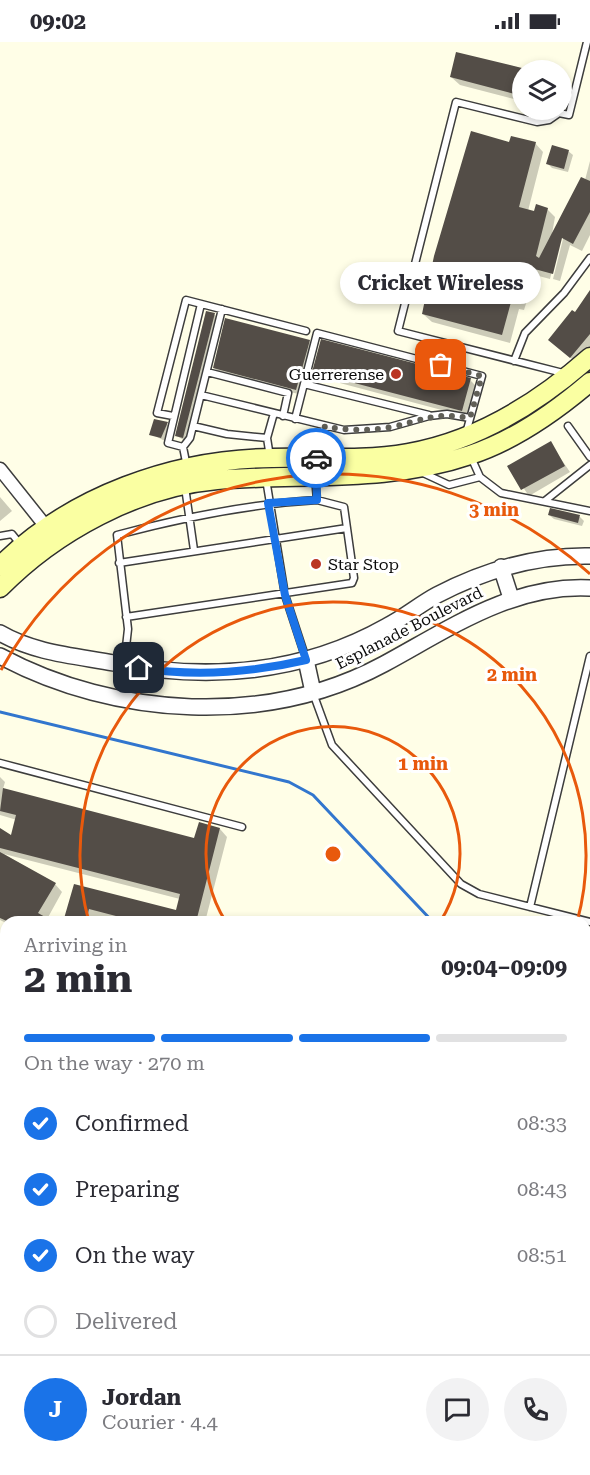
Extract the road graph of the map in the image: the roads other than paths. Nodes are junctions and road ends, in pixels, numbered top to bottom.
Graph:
1 (587, 42) edge
2 (590, 258) edge
3 (201, 304) junction
4 (222, 309) junction
5 (306, 331) dead end
6 (590, 357) edge
7 (514, 361) junction
8 (207, 372) junction
9 (570, 375) junction
10 (590, 382) edge
11 (304, 384) junction
12 (201, 395) junction
13 (274, 413) junction
14 (173, 416) junction
15 (282, 416) junction
16 (429, 416) junction
17 (470, 418) junction
18 (295, 419) junction
19 (193, 426) junction
20 (325, 426) junction
21 (567, 426) dead end
22 (465, 436) junction
23 (267, 438) junction
24 (183, 447) junction
25 (471, 455) junction
26 (590, 457) edge
27 (270, 458) junction
28 (316, 458) junction
29 (590, 465) edge
30 (187, 468) junction
31 (412, 468) junction
32 (0, 469) edge
33 (315, 476) junction
34 (480, 477) junction
35 (265, 478) junction
36 (185, 486) junction
37 (133, 492) junction
38 (317, 500) junction
39 (546, 500) junction
40 (268, 503) junction
41 (590, 511) edge
42 (189, 516) junction
43 (347, 528) junction
44 (52, 535) junction
45 (0, 536) edge
46 (274, 537) junction
47 (22, 547) junction
48 (194, 550) junction
49 (590, 556) edge
50 (119, 563) junction
51 (0, 566) edge
52 (501, 567) junction
53 (0, 588) edge
54 (590, 588) edge
55 (285, 595) junction
56 (511, 598) junction
57 (126, 617) junction
58 (0, 633) edge
59 (0, 656) edge
60 (590, 656) edge
61 (306, 660) junction
62 (124, 665) junction
63 (313, 692) junction
64 (0, 763) edge
65 (242, 827) dead end
66 (530, 907) junction
67 (566, 916) edge

1 - 7 lane
2 - 7 lane
3 - 4 lane
3 - 14 lane
3 - 14 lane
4 - 5 lane
4 - 8 lane
6 - 9 main road
7 - 9 lane
8 - 12 lane
8 - 15 lane
9 - 22 main road
10 - 25 main road
11 - 16 lane
11 - 17 lane
11 - 18 lane
12 - 13 lane
12 - 19 lane
13 - 15 lane
13 - 23 lane
14 - 24 lane
15 - 18 lane
16 - 17 lane
16 - 20 lane
17 - 22 lane
18 - 20 lane
19 - 23 lane
19 - 24 lane
20 - 28 lane
21 - 26 lane
22 - 25 main road
22 - 28 main road
23 - 27 lane
24 - 30 lane
25 - 31 main road
25 - 34 lane
27 - 28 main road
27 - 30 main road
28 - 33 main road
29 - 39 lane
30 - 37 main road
31 - 33 main road
31 - 34 lane
32 - 44 street
33 - 35 main road
33 - 38 lane
34 - 39 lane
35 - 36 main road
35 - 40 lane
36 - 37 main road
36 - 42 lane
37 - 44 main road
38 - 40 lane
38 - 43 lane
39 - 41 lane
40 - 42 lane
40 - 46 lane
42 - 48 lane
42 - 50 lane
43 - 46 lane
43 - 55 lane
44 - 47 main road
44 - 53 main road
45 - 47 lane
46 - 48 lane
46 - 55 lane
47 - 51 main road
48 - 50 lane
49 - 52 street, Esplanade Boulevard
50 - 57 lane
52 - 56 street
52 - 61 street, Esplanade Boulevard
54 - 56 street, Esplanade Boulevard
55 - 57 lane
55 - 61 lane
56 - 63 street, Esplanade Boulevard
57 - 62 lane
58 - 62 street, Esplanade Boulevard
59 - 63 street, Esplanade Boulevard
60 - 66 lane
61 - 62 street, Esplanade Boulevard
61 - 63 street
63 - 66 lane
64 - 65 lane
66 - 67 lane

